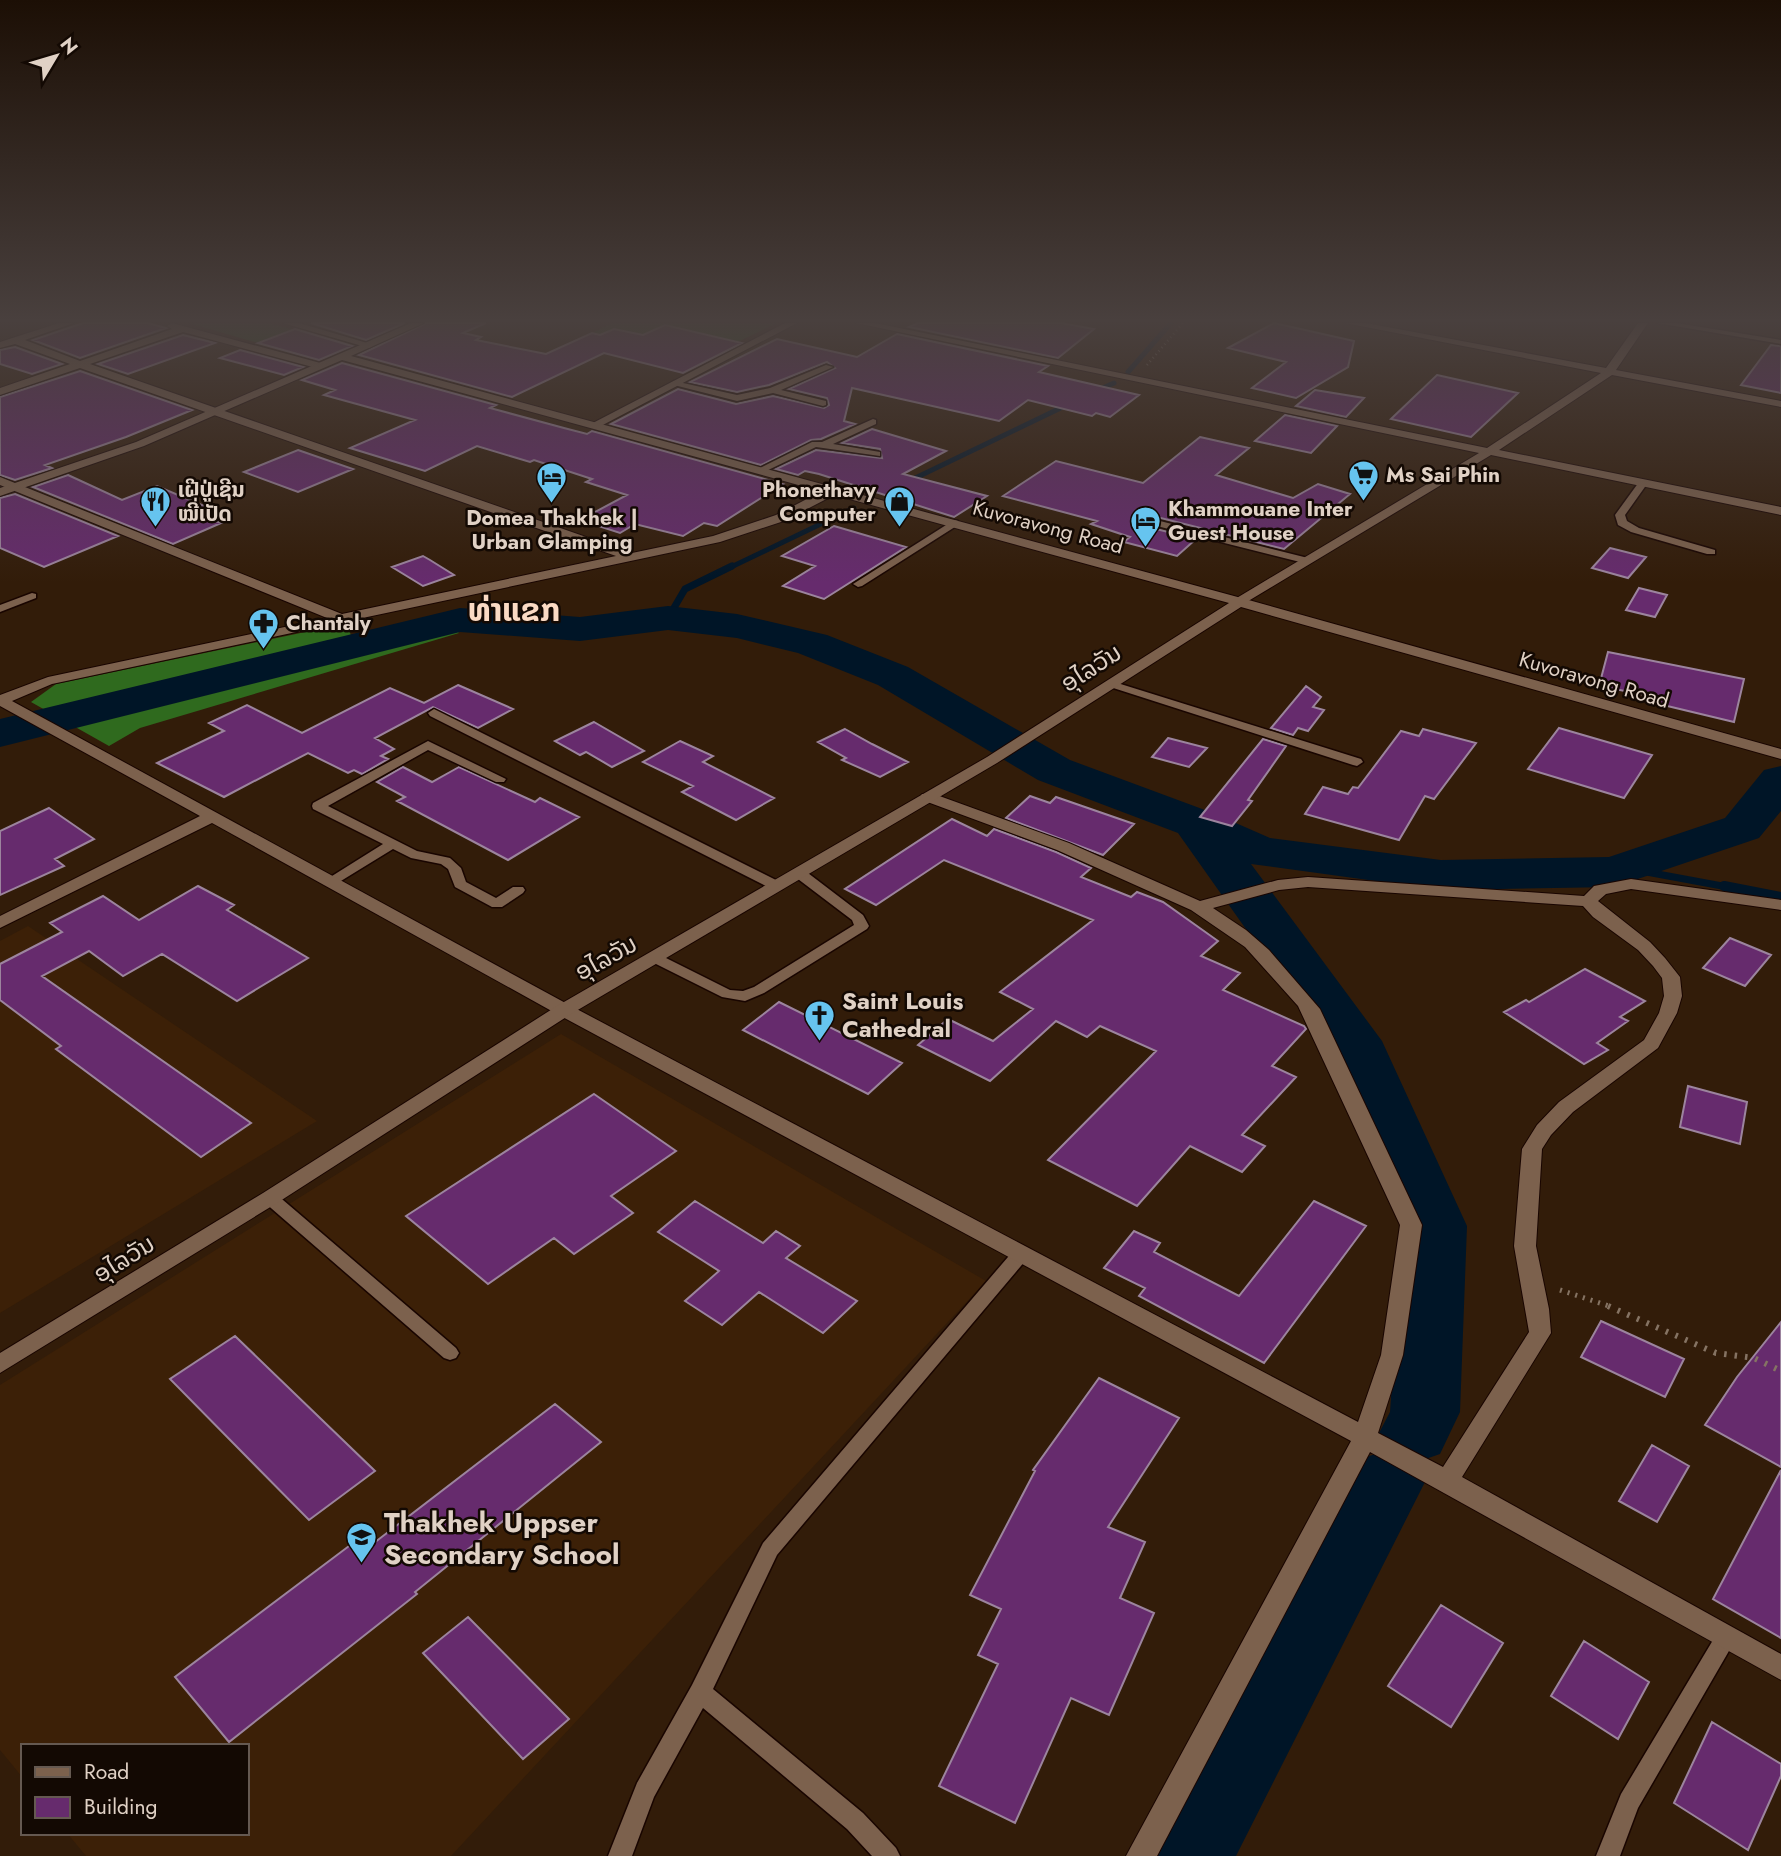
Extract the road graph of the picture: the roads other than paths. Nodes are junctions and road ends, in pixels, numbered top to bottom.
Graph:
1 (204, 410) edge
2 (221, 410) edge
3 (538, 410) edge
4 (625, 410) edge
5 (1286, 410) edge
6 (1553, 410) edge
7 (213, 413) junction
8 (873, 422) dead end
9 (595, 425) junction
10 (824, 445) junction
11 (1490, 451) junction
12 (877, 454) dead end
13 (761, 470) junction
14 (0, 481) edge
15 (1642, 484) junction
16 (15, 487) junction
17 (834, 490) junction
18 (0, 492) edge
19 (1781, 511) edge
20 (1144, 520) dead end
21 (954, 523) junction
22 (1711, 552) dead end
23 (630, 557) junction
24 (1308, 561) junction
25 (858, 584) dead end
26 (32, 596) dead end
27 (1240, 602) junction
28 (0, 608) edge
29 (342, 619) junction
30 (1111, 684) junction
31 (4, 702) edge
32 (435, 713) dead end
33 (1781, 754) edge
34 (1357, 762) dead end
35 (500, 779) dead end
36 (928, 797) junction
37 (211, 817) junction
38 (393, 844) junction
39 (799, 873) junction
40 (331, 881) junction
41 (777, 886) junction
42 (518, 890) dead end
43 (1588, 901) junction
44 (1781, 905) edge
45 (1199, 907) junction
46 (0, 923) edge
47 (655, 958) junction
48 (564, 1010) junction
49 (270, 1198) junction
50 (1020, 1255) junction
51 (450, 1353) dead end
52 (0, 1364) edge
53 (1364, 1440) junction
54 (1447, 1481) junction
55 (1726, 1637) junction
56 (1781, 1668) edge
57 (700, 1692) junction
58 (620, 1856) edge
59 (888, 1856) edge
60 (1141, 1856) edge
61 (1608, 1856) edge

1 - 7 street
2 - 7 street
3 - 9 street, Kuvoravong Road
4 - 9 street
5 - 11 street
6 - 11 street, ອຸໄລວັນ
7 - 16 street
7 - 23 street
8 - 10 lane
9 - 13 street, Kuvoravong Road
10 - 12 lane
10 - 13 lane
11 - 15 street
11 - 24 street, ອຸໄລວັນ
13 - 17 street, Kuvoravong Road
14 - 16 street
15 - 19 street
15 - 22 lane
16 - 18 street
16 - 29 street
17 - 21 street, Kuvoravong Road
17 - 23 street
20 - 24 lane
21 - 25 lane
21 - 27 street, Kuvoravong Road
23 - 29 street
24 - 27 street, ອຸໄລວັນ
26 - 28 lane
27 - 30 street, ອຸໄລວັນ
27 - 33 street, Kuvoravong Road
29 - 31 street
30 - 34 lane
30 - 36 street, ອຸໄລວັນ
31 - 37 street
32 - 41 lane
35 - 38 lane
36 - 39 street, ອຸໄລວັນ
36 - 45 street
37 - 40 street
37 - 46 street
38 - 40 lane
38 - 42 lane
39 - 41 street, ອຸໄລວັນ
39 - 47 lane
40 - 48 street
41 - 47 street, ອຸໄລວັນ
43 - 44 street
43 - 45 street
43 - 54 street
45 - 53 street
47 - 48 street, ອຸໄລວັນ
48 - 49 street, ອຸໄລວັນ
48 - 50 street
49 - 51 lane
49 - 52 street, ອຸໄລວັນ
50 - 53 street
50 - 57 lane
53 - 54 street
53 - 60 street
54 - 55 street
55 - 56 street
55 - 61 lane
57 - 58 lane
57 - 59 lane

